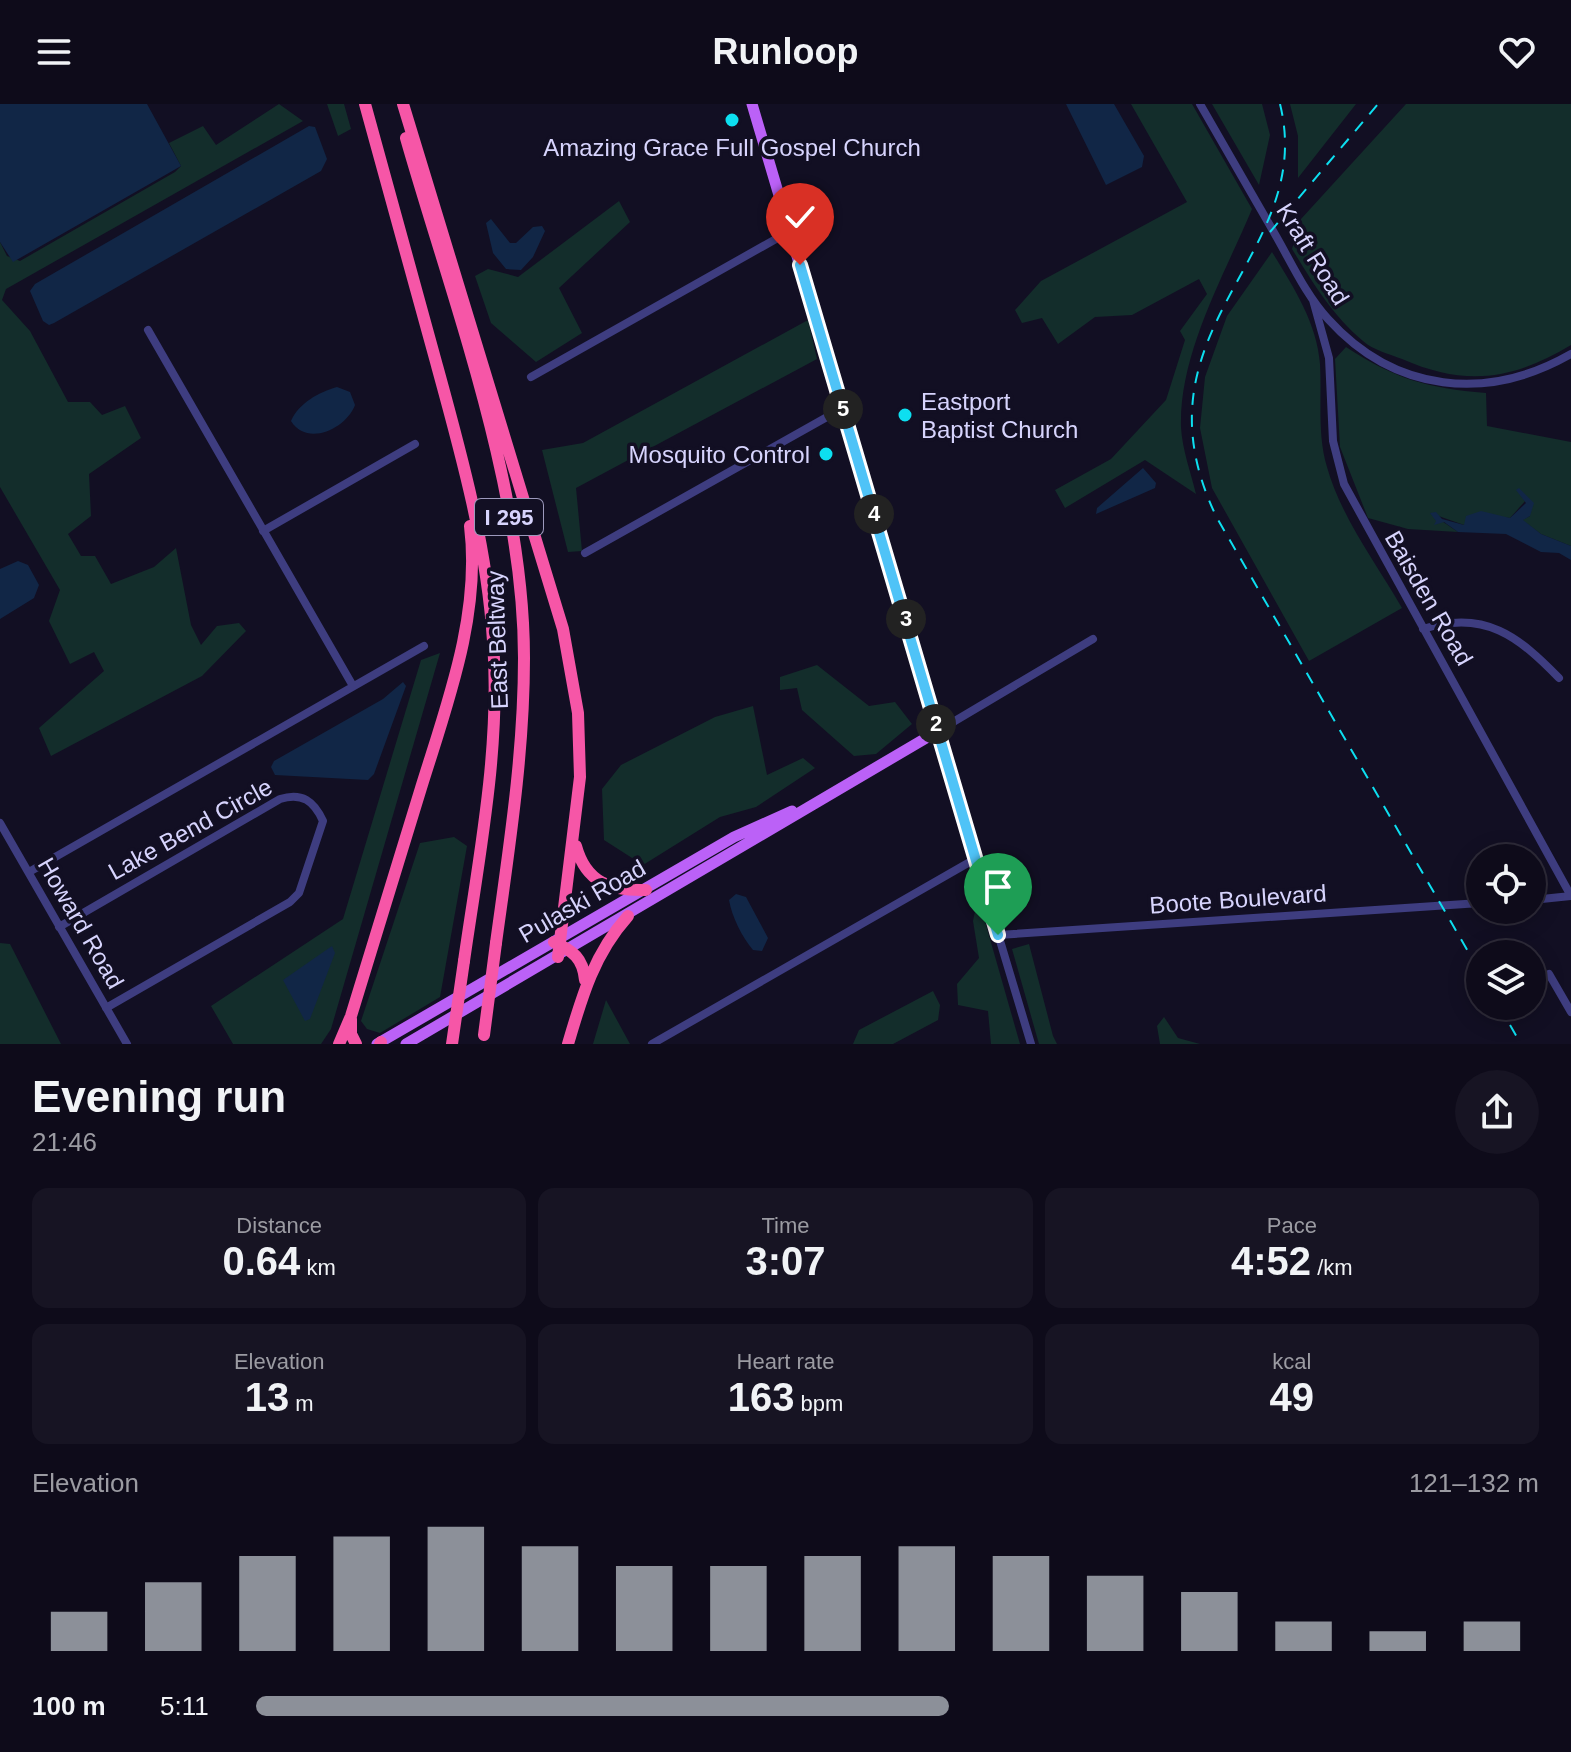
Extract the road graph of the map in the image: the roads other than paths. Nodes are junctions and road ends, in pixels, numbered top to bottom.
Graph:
1 (365, 104) edge
2 (396, 104) edge
3 (403, 104) edge
4 (752, 104) edge
5 (1200, 104) edge
6 (790, 231) junction
7 (1313, 300) junction
8 (1337, 328) junction
9 (148, 330) dead end
10 (1325, 340) junction
11 (1571, 354) edge
12 (531, 377) dead end
13 (843, 408) junction
14 (415, 444) dead end
15 (460, 448) junction
16 (263, 531) junction
17 (585, 553) dead end
18 (1423, 629) junction
19 (1093, 639) dead end
20 (424, 646) dead end
21 (1559, 678) dead end
22 (353, 686) junction
23 (938, 731) junction
24 (811, 803) junction
25 (959, 804) joint
26 (0, 823) edge
27 (573, 839) junction
28 (975, 859) junction
29 (29, 872) junction
30 (646, 890) junction
31 (1571, 896) edge
32 (1546, 899) edge
33 (1466, 904) edge
34 (628, 916) junction
35 (59, 927) junction
36 (998, 935) junction
37 (560, 947) junction
38 (1549, 974) dead end
39 (585, 983) junction
40 (106, 1008) junction
41 (1571, 1012) edge
42 (351, 1016) junction
43 (483, 1039) edge
44 (379, 1043) edge
45 (127, 1044) edge
46 (339, 1044) edge
47 (356, 1044) edge
48 (406, 1044) edge
49 (452, 1044) edge
50 (568, 1044) edge
51 (652, 1044) edge
52 (1031, 1044) edge

1 - 15 highway, East Beltway / I 295
2 - 43 highway, East Beltway / I 295, bridge
3 - 27 highway
4 - 6 main road
5 - 7 street, Kraft Road
6 - 12 street
6 - 13 main road
7 - 8 street, Kraft Road
7 - 10 street, Baisden Road
8 - 10 street
8 - 11 street, Kraft Road
9 - 16 street
10 - 18 street, Baisden Road
13 - 17 street
13 - 23 main road
14 - 16 street
15 - 42 highway
15 - 49 highway, East Beltway / I 295, bridge
16 - 22 street
18 - 21 street
18 - 31 street, Baisden Road
19 - 23 street, Pulaski Road
20 - 22 street
22 - 29 street
23 - 24 main road, Pulaski Road
23 - 25 main road
24 - 30 main road, Pulaski Road
24 - 34 main road, Pulaski Road
25 - 28 street
26 - 29 street, Howard Road
27 - 30 highway
27 - 37 highway
28 - 36 street
28 - 51 street
29 - 35 street, Howard Road
30 - 37 main road, Pulaski Road
31 - 32 street
33 - 36 street, Boote Boulevard
34 - 37 main road, Pulaski Road
34 - 39 highway
35 - 40 street, Howard Road
35 - 40 street, Lake Bend Circle
36 - 52 street
37 - 39 highway
37 - 44 main road, Pulaski Road
37 - 48 main road, Pulaski Road
38 - 41 street
39 - 50 highway
40 - 45 street, Howard Road
42 - 46 highway
42 - 47 highway

